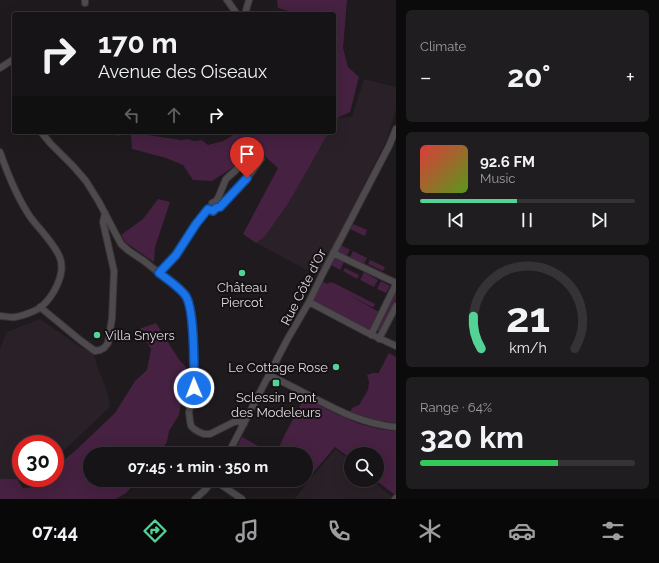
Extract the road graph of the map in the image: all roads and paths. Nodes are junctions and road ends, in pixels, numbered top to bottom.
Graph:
1 (227, 0) edge
2 (249, 0) edge
3 (235, 12) edge
4 (246, 12) edge
5 (12, 60) edge
6 (0, 68) edge
7 (396, 129) edge
8 (43, 134) edge
9 (252, 151) dead end
10 (0, 152) edge
11 (261, 160) dead end
12 (214, 205) junction
13 (105, 213) junction
14 (333, 253) junction
15 (159, 273) junction
16 (396, 284) edge
17 (309, 302) junction
18 (396, 306) edge
19 (40, 307) junction
20 (0, 316) edge
21 (371, 335) junction
22 (379, 339) junction
23 (396, 346) edge
24 (269, 375) junction
25 (244, 424) junction
26 (396, 427) edge
27 (232, 447) edge
28 (208, 487) edge
29 (224, 487) edge
30 (195, 499) edge
31 (242, 499) edge

1 - 3 street
2 - 4 street
5 - 6 street
7 - 14 street, Rue Côte d'Or
8 - 13 street
9 - 12 street
10 - 19 street
11 - 12 street
12 - 15 street
13 - 15 street
13 - 19 street
14 - 16 street
14 - 17 street, Rue Côte d'Or
15 - 25 street
16 - 21 street
17 - 21 street
17 - 24 street, Rue Côte d'Or
18 - 22 street
19 - 20 street
21 - 22 street
22 - 23 street
24 - 25 street, Rue Côte d'Or
24 - 26 street
25 - 27 street, Rue Côte d'Or
28 - 30 street
29 - 31 street

